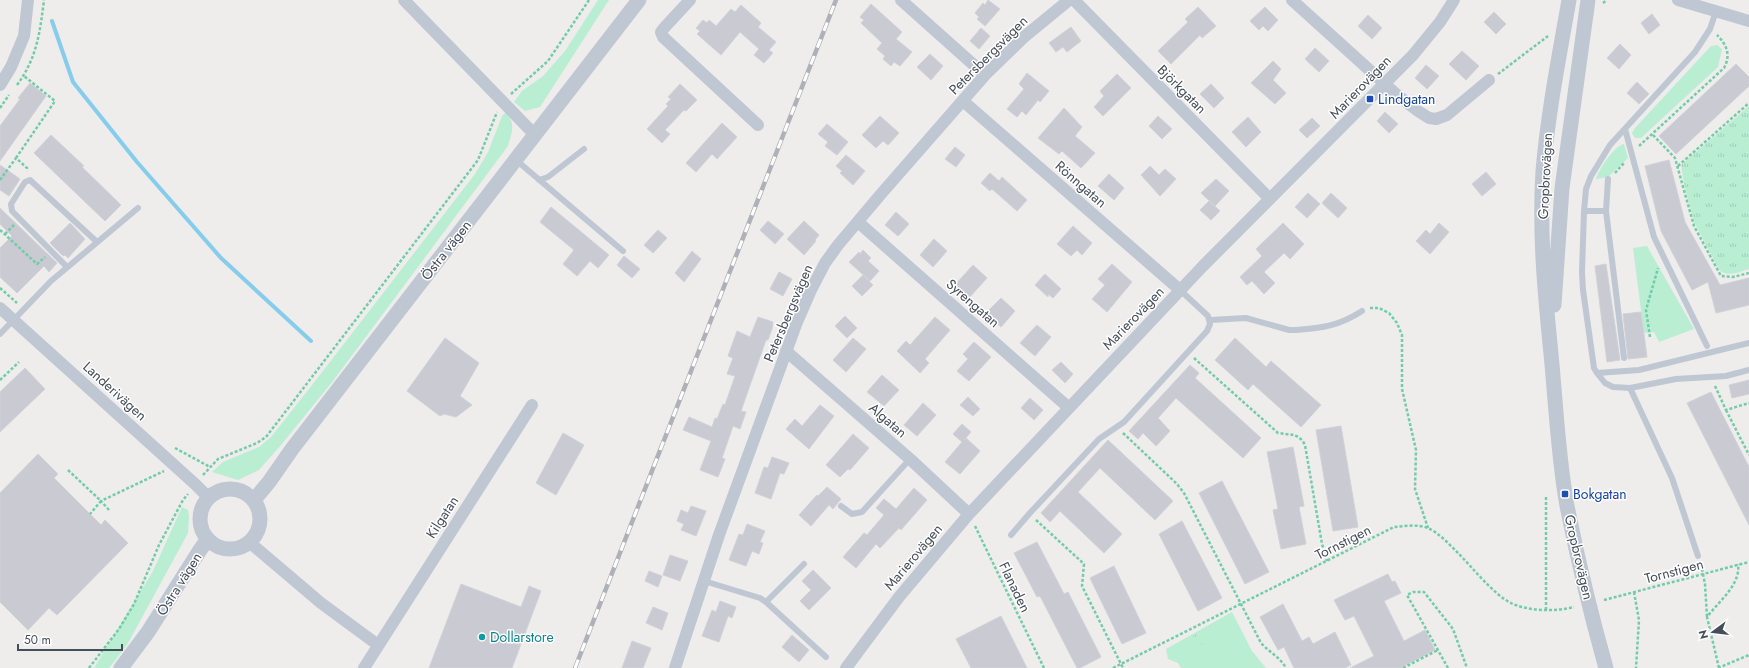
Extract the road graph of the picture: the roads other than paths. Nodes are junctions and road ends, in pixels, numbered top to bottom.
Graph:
1 (28, 0) edge
2 (404, 0) edge
3 (639, 0) edge
4 (690, 0) edge
5 (902, 0) edge
6 (1069, 0) edge
7 (1074, 0) edge
8 (1292, 0) edge
9 (1454, 0) edge
10 (1569, 0) edge
11 (1588, 0) edge
12 (1678, 0) edge
13 (1716, 11) junction
14 (1749, 21) edge
15 (985, 75) junction
16 (1489, 80) road end
17 (1385, 83) junction
18 (0, 84) edge
19 (963, 101) junction
20 (758, 125) dead end
21 (1625, 129) junction
22 (535, 135) junction
23 (584, 149) dead end
24 (515, 159) junction
25 (1608, 179) road end
26 (539, 180) junction
27 (1270, 199) junction
28 (138, 208) dead end
29 (1584, 211) junction
30 (1606, 211) junction
31 (858, 222) junction
32 (97, 242) junction
33 (623, 251) dead end
34 (68, 267) junction
35 (1180, 290) junction
36 (0, 308) edge
37 (1362, 311) road end
38 (14, 320) junction
39 (1210, 320) junction
40 (0, 334) edge
41 (1749, 343) edge
42 (1707, 346) dead end
43 (786, 351) junction
44 (1551, 354) junction
45 (1624, 358) dead end
46 (1749, 370) edge
47 (1597, 374) junction
48 (1630, 388) junction
49 (532, 405) dead end
50 (1068, 407) junction
51 (910, 459) junction
52 (209, 498) junction
53 (254, 500) junction
54 (841, 506) dead end
55 (969, 514) junction
56 (1012, 535) dead end
57 (208, 539) junction
58 (249, 542) junction
59 (1698, 556) road end
60 (804, 564) dead end
61 (704, 581) junction
62 (766, 602) junction
63 (1592, 617) junction
64 (378, 645) junction
65 (826, 657) dead end
66 (121, 668) edge
67 (364, 668) edge
68 (675, 668) edge
69 (846, 668) edge
70 (1606, 668) edge
71 (1612, 668) edge

1 - 18 street
2 - 22 street
3 - 22 street, Östra vägen
4 - 20 street
5 - 15 street
6 - 15 street, Petersbergsvägen
7 - 27 street, Björkgatan
8 - 17 street
9 - 17 street, Marierovägen
10 - 44 street, Gropbrovägen
11 - 44 street, Gropbrovägen
12 - 13 street
13 - 14 street
13 - 21 lane
15 - 19 street, Petersbergsvägen
16 - 17 street
17 - 27 street, Marierovägen
19 - 31 street, Petersbergsvägen
19 - 35 street, Rönngatan
21 - 29 lane
21 - 42 lane
22 - 24 street, Östra vägen
23 - 26 lane
24 - 26 lane
24 - 53 street, Östra vägen
25 - 30 lane
26 - 33 lane
27 - 35 street, Marierovägen
28 - 32 lane
29 - 30 lane
29 - 47 lane
30 - 45 lane
31 - 43 street, Petersbergsvägen
31 - 50 street, Syrengatan
32 - 34 lane
32 - 34 lane
34 - 38 lane
35 - 39 lane
35 - 50 street, Marierovägen
36 - 38 street, Landerivägen
37 - 39 lane
38 - 40 lane
38 - 52 street, Landerivägen
39 - 56 lane
41 - 47 lane
43 - 51 street, Algatan
43 - 61 street, Petersbergsvägen
44 - 63 street, Gropbrovägen
46 - 48 lane
47 - 48 lane
48 - 59 lane
49 - 64 street, Kilgatan
50 - 55 street, Marierovägen
51 - 54 lane
51 - 55 street, Algatan
52 - 53 street
52 - 57 street
53 - 58 street
55 - 69 street, Marierovägen
57 - 58 street
57 - 66 street, Östra vägen
58 - 64 street
60 - 62 lane
61 - 62 lane
61 - 68 street, Petersbergsvägen
62 - 65 lane
63 - 70 street, Gropbrovägen
63 - 71 street, Gropbrovägen
64 - 67 street, Kilgatan

